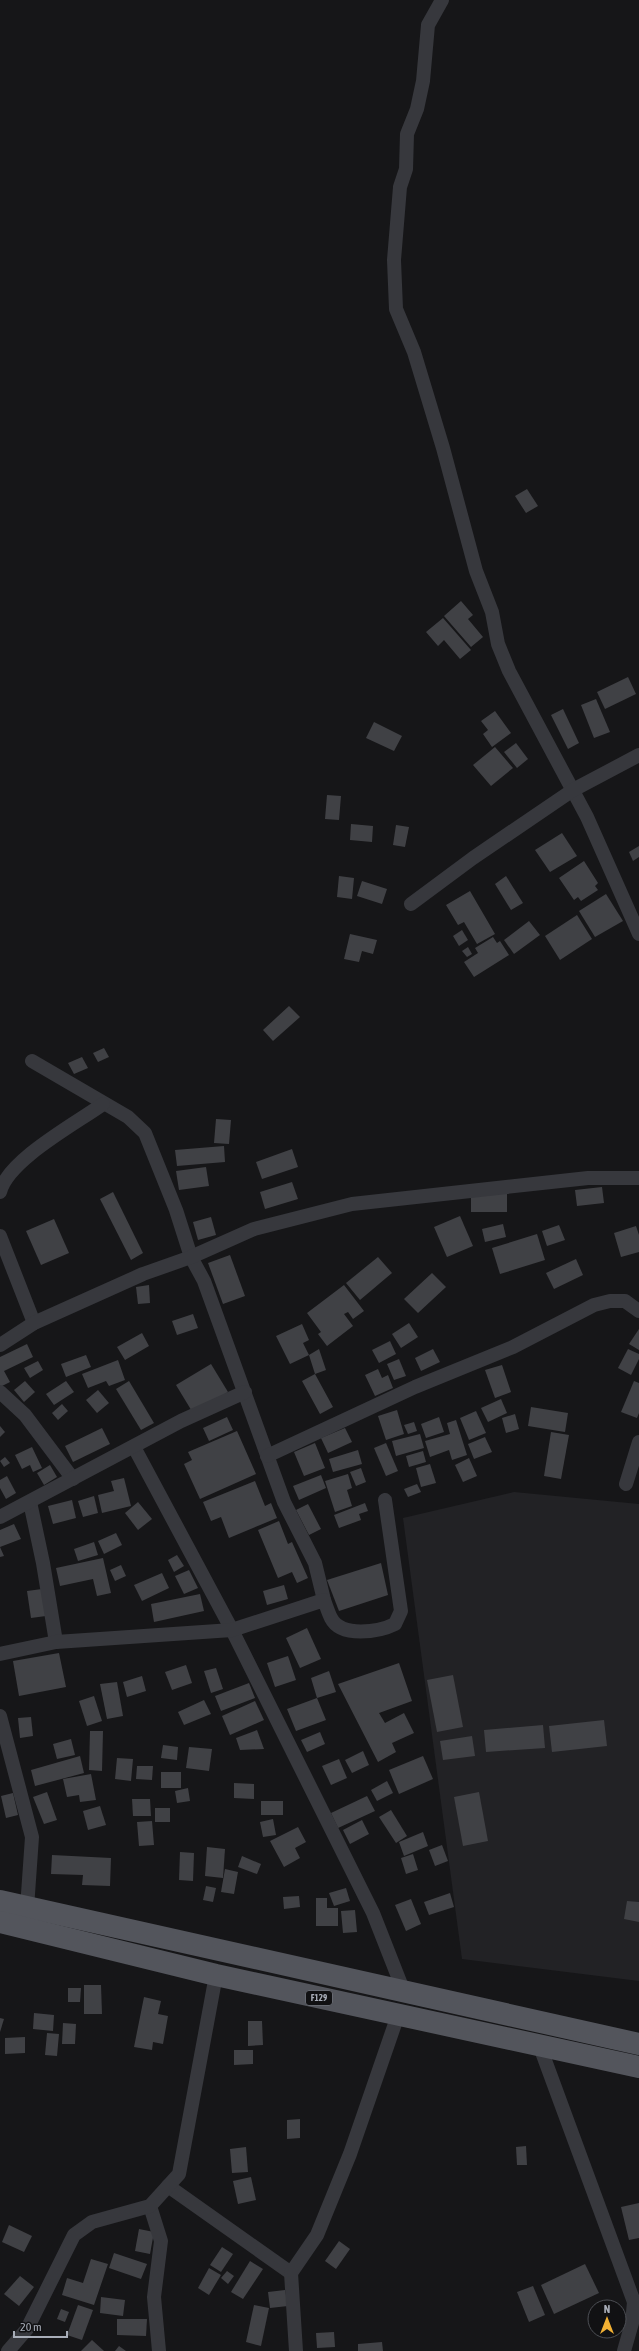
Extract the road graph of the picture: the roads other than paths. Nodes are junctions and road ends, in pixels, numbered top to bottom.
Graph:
1 (442, 0) edge
2 (639, 755) edge
3 (573, 790) junction
4 (411, 904) dead end
5 (639, 934) edge
6 (32, 1062) dead end
7 (103, 1104) junction
8 (639, 1178) edge
9 (0, 1192) edge
10 (0, 1236) edge
11 (191, 1257) junction
12 (639, 1311) edge
13 (34, 1323) junction
14 (0, 1345) edge
15 (0, 1392) edge
16 (245, 1392) junction
17 (639, 1442) edge
18 (134, 1448) junction
19 (267, 1456) junction
20 (73, 1479) junction
21 (626, 1484) dead end
22 (385, 1500) dead end
23 (30, 1502) junction
24 (0, 1517) edge
25 (324, 1600) junction
26 (232, 1630) junction
27 (56, 1642) junction
28 (0, 1654) edge
29 (0, 1716) edge
30 (0, 1901) edge
31 (27, 1908) junction
32 (0, 1922) edge
33 (216, 1975) junction
34 (404, 1992) junction
35 (398, 2015) junction
36 (539, 2044) junction
37 (639, 2044) edge
38 (639, 2067) edge
39 (168, 2186) junction
40 (150, 2206) junction
41 (291, 2273) junction
42 (636, 2307) edge
43 (8, 2351) edge
44 (159, 2351) edge
45 (296, 2351) edge
46 (624, 2351) edge

1 - 3 street
2 - 3 street
3 - 4 street
3 - 5 street
6 - 7 street
7 - 9 street
7 - 11 street
8 - 11 street
10 - 13 street
11 - 13 street
11 - 16 street
12 - 19 street
13 - 14 street
15 - 20 street
16 - 18 street
16 - 19 street
17 - 21 street
18 - 20 street
18 - 26 street
19 - 25 street
20 - 23 street
22 - 25 street
23 - 24 street
23 - 27 street
25 - 26 street
26 - 27 street
26 - 34 street
27 - 28 street
29 - 31 street
30 - 31 main road, F129
31 - 34 main road, F129
32 - 33 main road, F129
33 - 35 main road, F129
33 - 39 street
34 - 37 main road, F129
35 - 36 main road, F129
35 - 41 street
36 - 38 main road, F129
36 - 42 street
39 - 40 street
39 - 41 street
40 - 43 street
40 - 44 street
41 - 45 street
42 - 46 street

